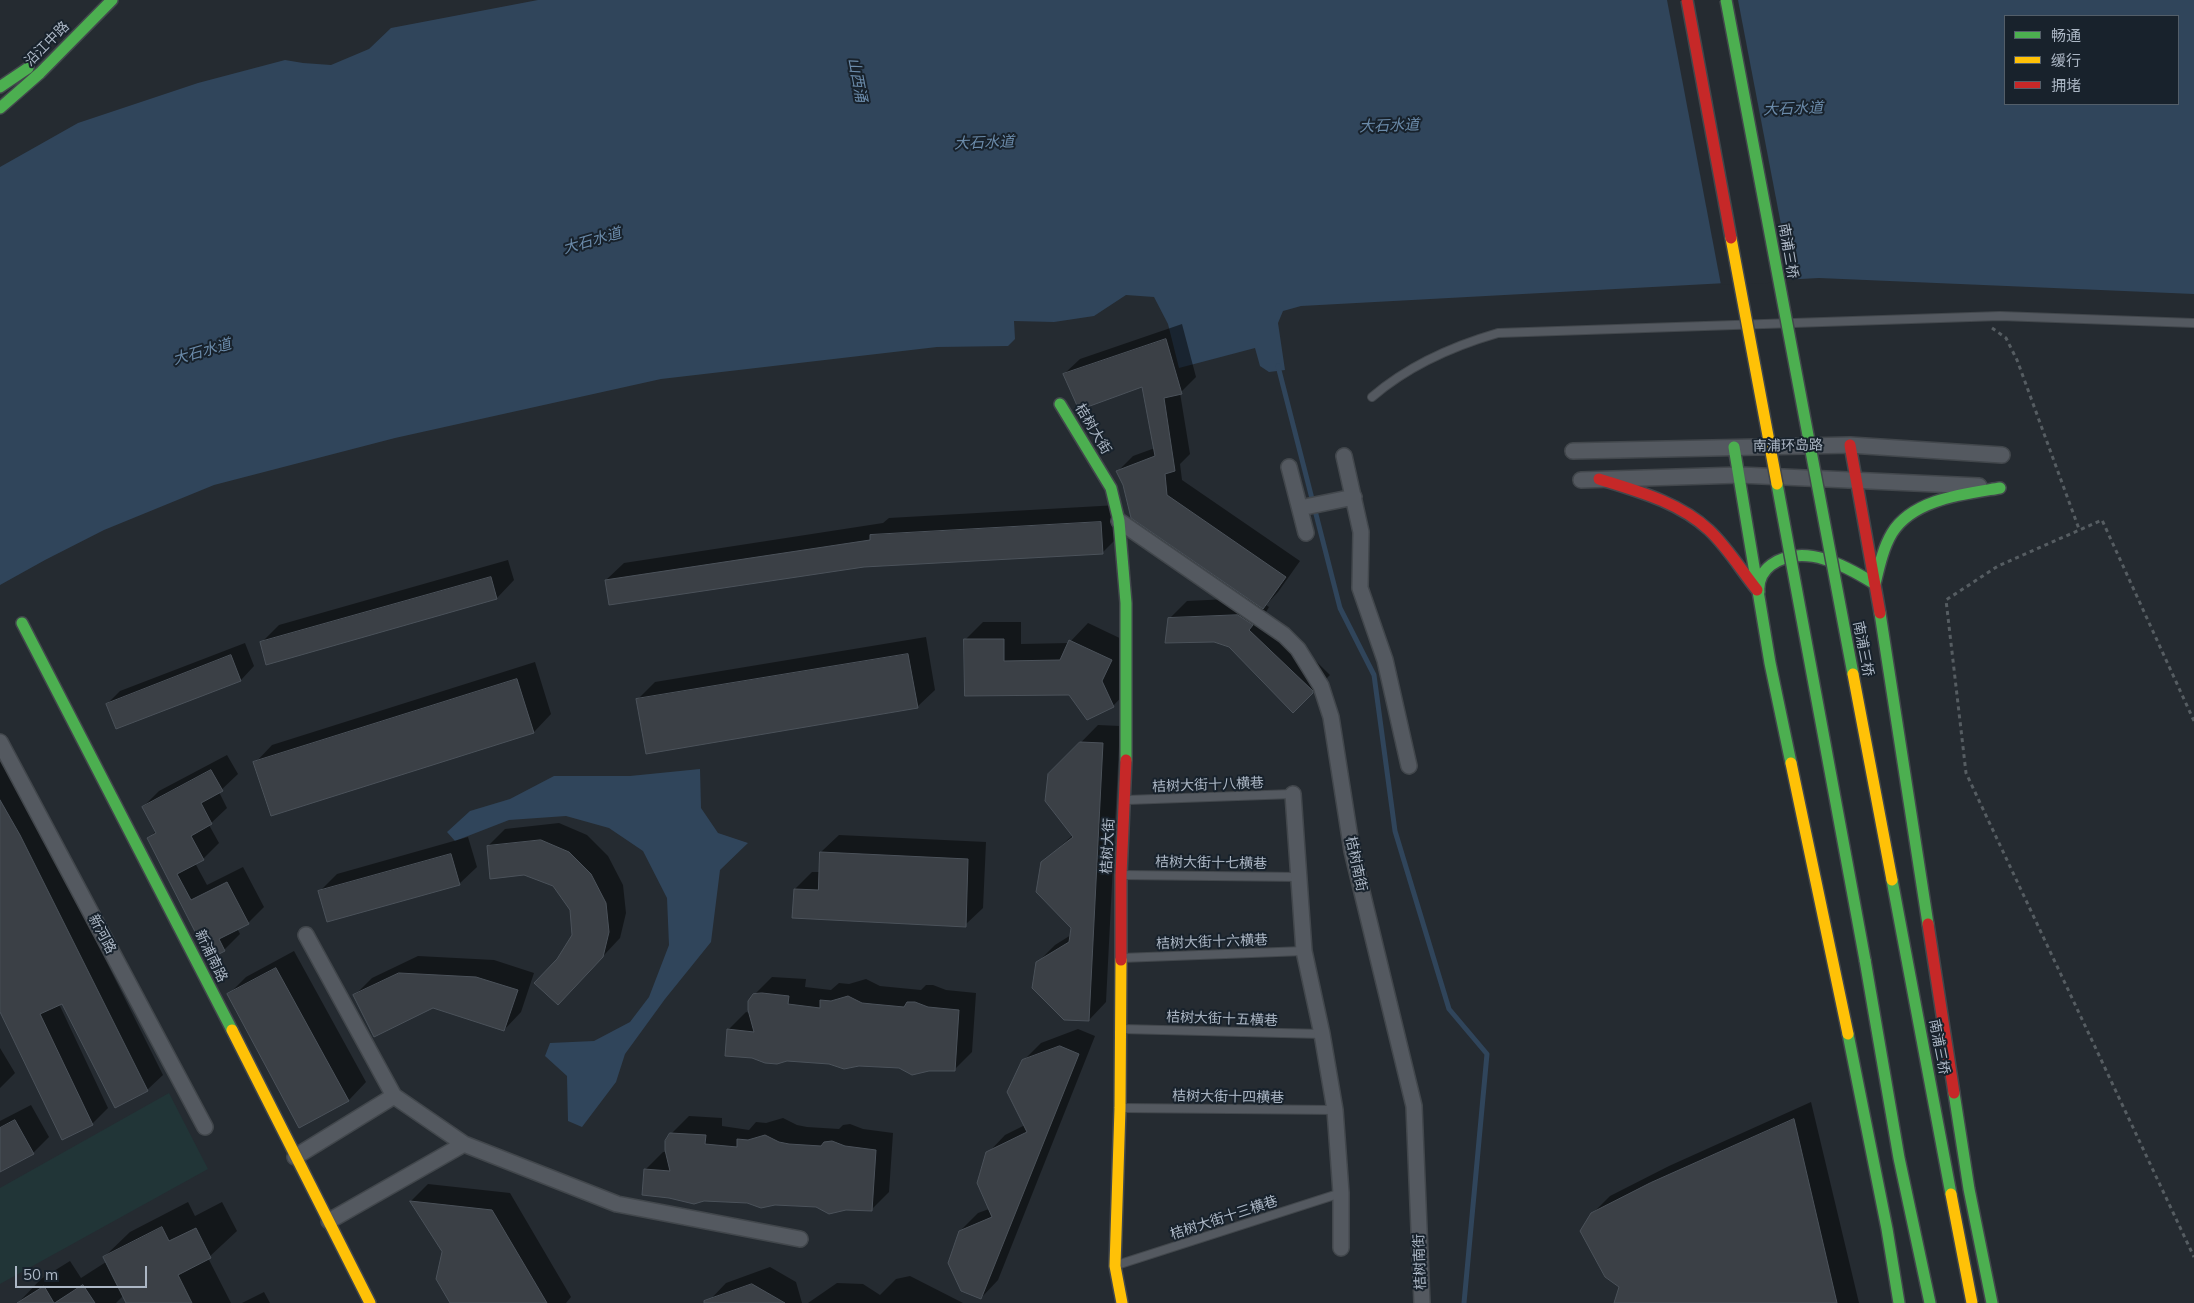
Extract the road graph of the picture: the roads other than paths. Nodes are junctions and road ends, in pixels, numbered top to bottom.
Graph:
1 (112, 0) edge
2 (1687, 0) edge
3 (1726, 0) edge
4 (83, 28) junction
5 (0, 87) edge
6 (0, 108) edge
7 (2194, 323) edge
8 (1372, 397) dead end
9 (1060, 404) dead end
10 (1850, 445) junction
11 (1734, 447) junction
12 (1573, 450) dead end
13 (2002, 455) dead end
14 (1344, 456) dead end
15 (1289, 467) dead end
16 (1740, 475) junction
17 (1599, 479) junction
18 (1855, 479) junction
19 (1581, 480) dead end
20 (2000, 488) joint
21 (1354, 497) junction
22 (1300, 508) junction
23 (1119, 521) junction
24 (1306, 533) dead end
25 (1875, 584) junction
26 (1759, 592) junction
27 (22, 623) dead end
28 (0, 742) edge
29 (1409, 766) dead end
30 (1293, 794) joint
31 (1125, 800) junction
32 (1121, 875) junction
33 (1300, 877) junction
34 (306, 935) dead end
35 (1304, 951) junction
36 (1121, 958) junction
37 (1120, 1029) junction
38 (1322, 1034) junction
39 (394, 1096) junction
40 (1120, 1108) junction
41 (1336, 1110) junction
42 (205, 1126) dead end
43 (464, 1144) junction
44 (295, 1157) junction
45 (1341, 1193) junction
46 (329, 1221) junction
47 (800, 1239) dead end
48 (1341, 1248) dead end
49 (1115, 1266) junction
50 (370, 1303) edge
51 (1122, 1303) edge
52 (1422, 1303) edge
53 (1898, 1303) edge
54 (1930, 1303) edge
55 (1972, 1303) edge
56 (1992, 1303) edge

1 - 4 main road
2 - 54 main road, bridge
3 - 55 main road, 南浦三桥, bridge
4 - 5 main road, 沿江中路
4 - 6 main road, 沿江中路
7 - 8 lane
9 - 23 main road, 桔树大街
10 - 11 street, 南浦环岛路
10 - 13 street, 南浦环岛路
10 - 18 main road
11 - 12 street, 南浦环岛路
11 - 16 main road
14 - 21 street
15 - 22 street
16 - 17 street
16 - 18 street
16 - 26 main road
17 - 19 street
17 - 26 main road
18 - 20 street
18 - 25 main road
20 - 25 main road
21 - 22 street
21 - 29 street
22 - 24 street
23 - 31 main road, 桔树大街
23 - 52 street, 桔树南街
25 - 26 main road
25 - 56 main road
26 - 53 main road
27 - 44 main road, 新浦南路
28 - 42 street, 新河路
30 - 31 lane, 桔树大街十八横巷
30 - 33 street
31 - 32 main road, 桔树大街
32 - 33 lane, 桔树大街十七横巷
32 - 36 main road, 桔树大街
33 - 35 street
34 - 39 street
35 - 36 lane, 桔树大街十六横巷
35 - 38 street
36 - 37 main road, 桔树大街
37 - 38 lane, 桔树大街十五横巷
37 - 40 main road, 桔树大街
38 - 41 street
39 - 43 street
39 - 44 street
40 - 41 lane, 桔树大街十四横巷
40 - 49 main road, 桔树大街
41 - 45 street
43 - 46 street
43 - 47 street
44 - 46 main road, 新浦南路
45 - 48 street
45 - 49 lane, 桔树大街十三横巷
46 - 50 main road, 新浦南路
49 - 51 main road, 桔树大街

